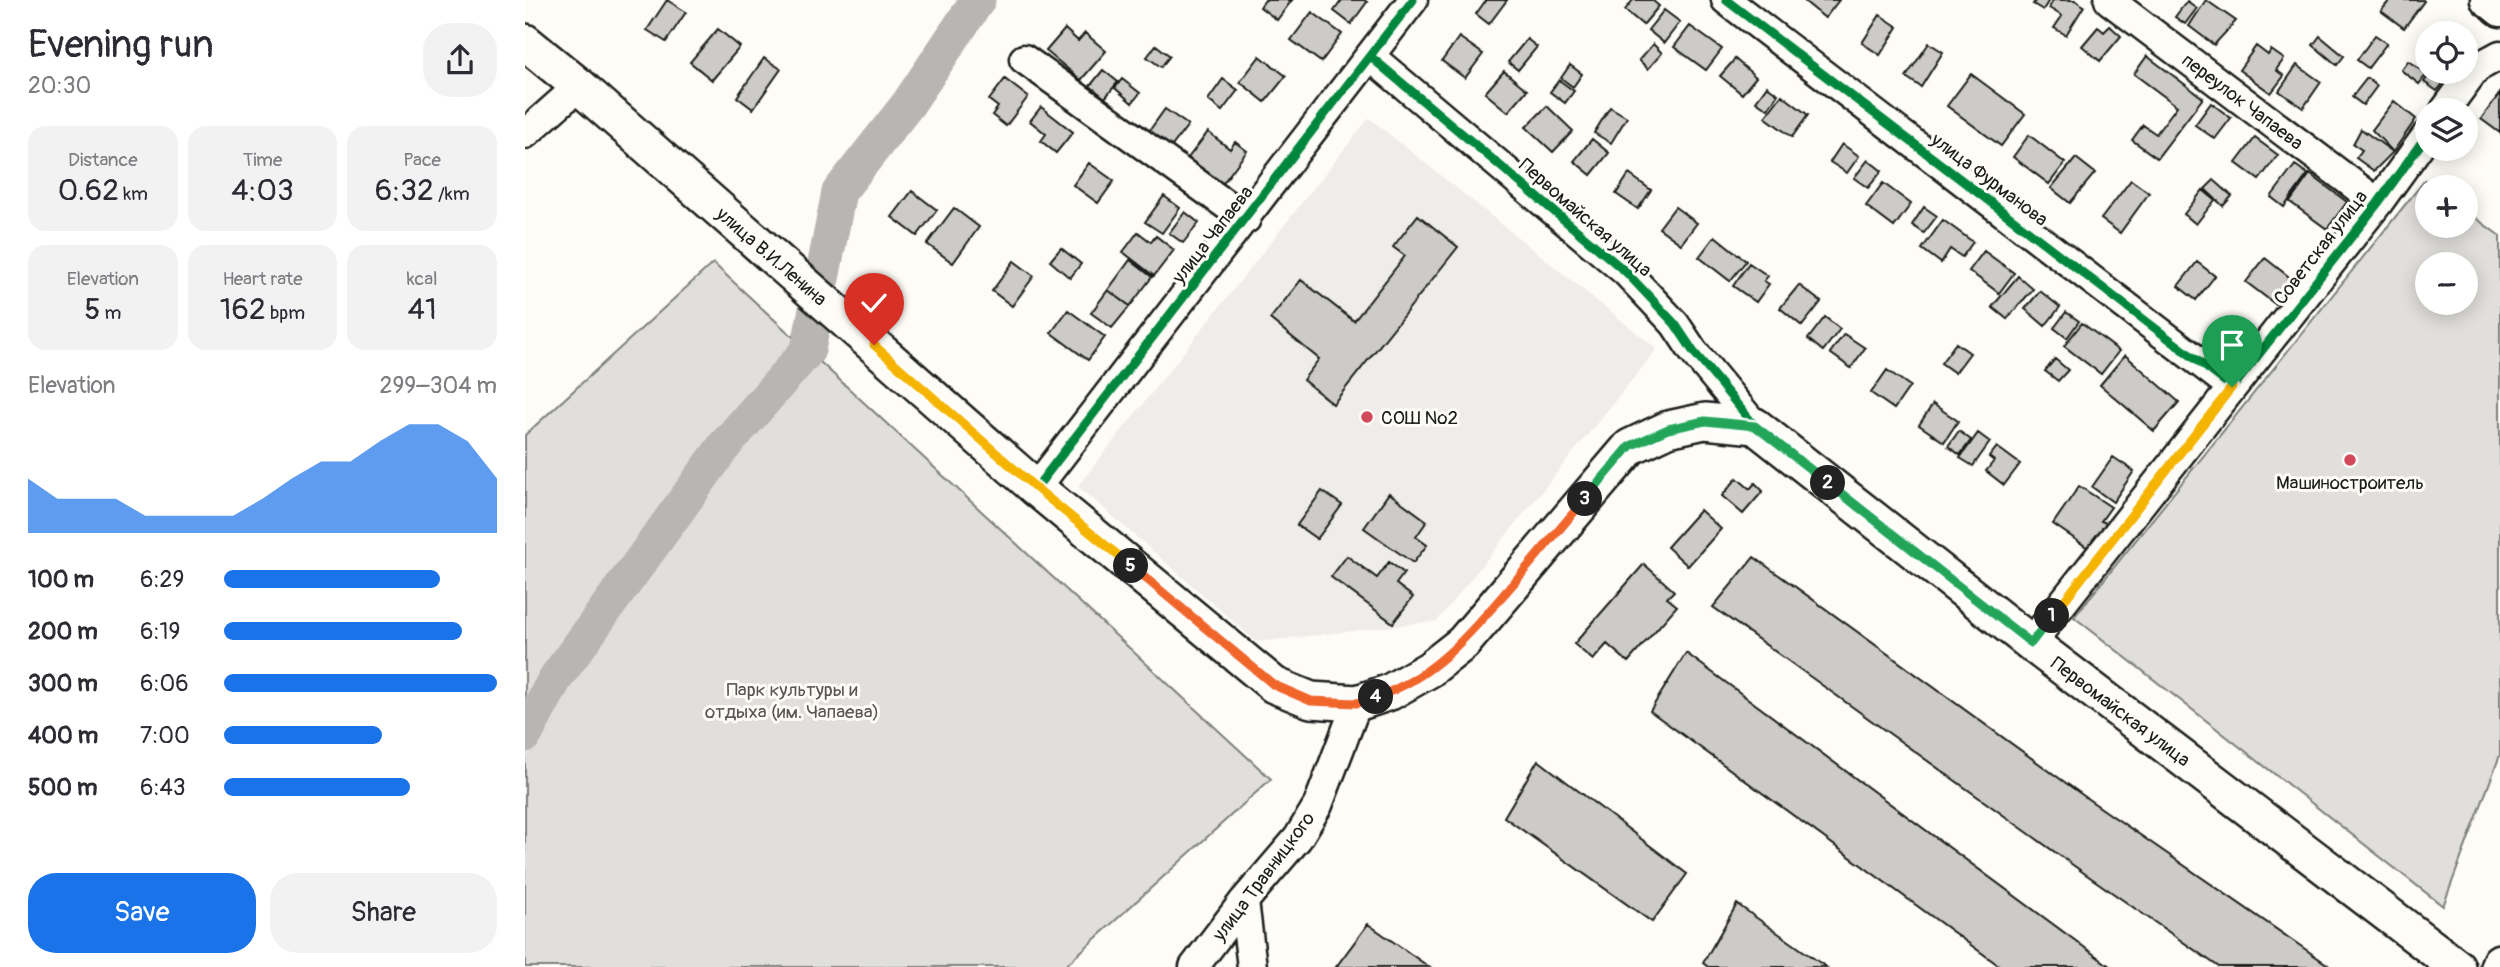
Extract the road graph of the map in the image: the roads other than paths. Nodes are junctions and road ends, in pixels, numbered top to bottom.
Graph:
1 (1413, 0) edge
2 (1726, 0) edge
3 (2109, 0) edge
4 (2485, 0) edge
5 (2500, 12) edge
6 (525, 42) edge
7 (2500, 55) edge
8 (1371, 57) junction
9 (1024, 59) dead end
10 (579, 86) junction
11 (2454, 98) edge
12 (525, 134) edge
13 (2415, 152) edge
14 (2378, 203) junction
15 (1246, 219) junction
16 (2232, 387) junction
17 (1755, 426) junction
18 (1036, 488) junction
19 (2031, 643) junction
20 (1357, 703) junction
21 (1244, 901) junction
22 (2500, 962) edge
23 (1194, 967) edge
24 (1252, 967) edge
25 (2457, 967) edge
26 (2498, 967) edge

1 - 8 street, улица Чапаева
2 - 16 street, улица Фурманова
3 - 14 street, переулок Чапаева
4 - 5 street
6 - 10 main road, улица В.И.Ленина
7 - 11 street
8 - 15 street, улица Чапаева
8 - 17 street, Первомайская улица
9 - 15 street
10 - 12 street
10 - 18 main road, улица В.И.Ленина
13 - 14 street, Советская улица
14 - 16 street, Советская улица
15 - 18 street, улица Чапаева
16 - 19 street, Советская улица
17 - 19 main road, Первомайская улица
17 - 20 main road
18 - 20 main road, улица В.И.Ленина
19 - 25 main road, Первомайская улица
20 - 21 street, улица Травницкого
21 - 23 street, улица Травницкого
21 - 24 street
22 - 26 main road

